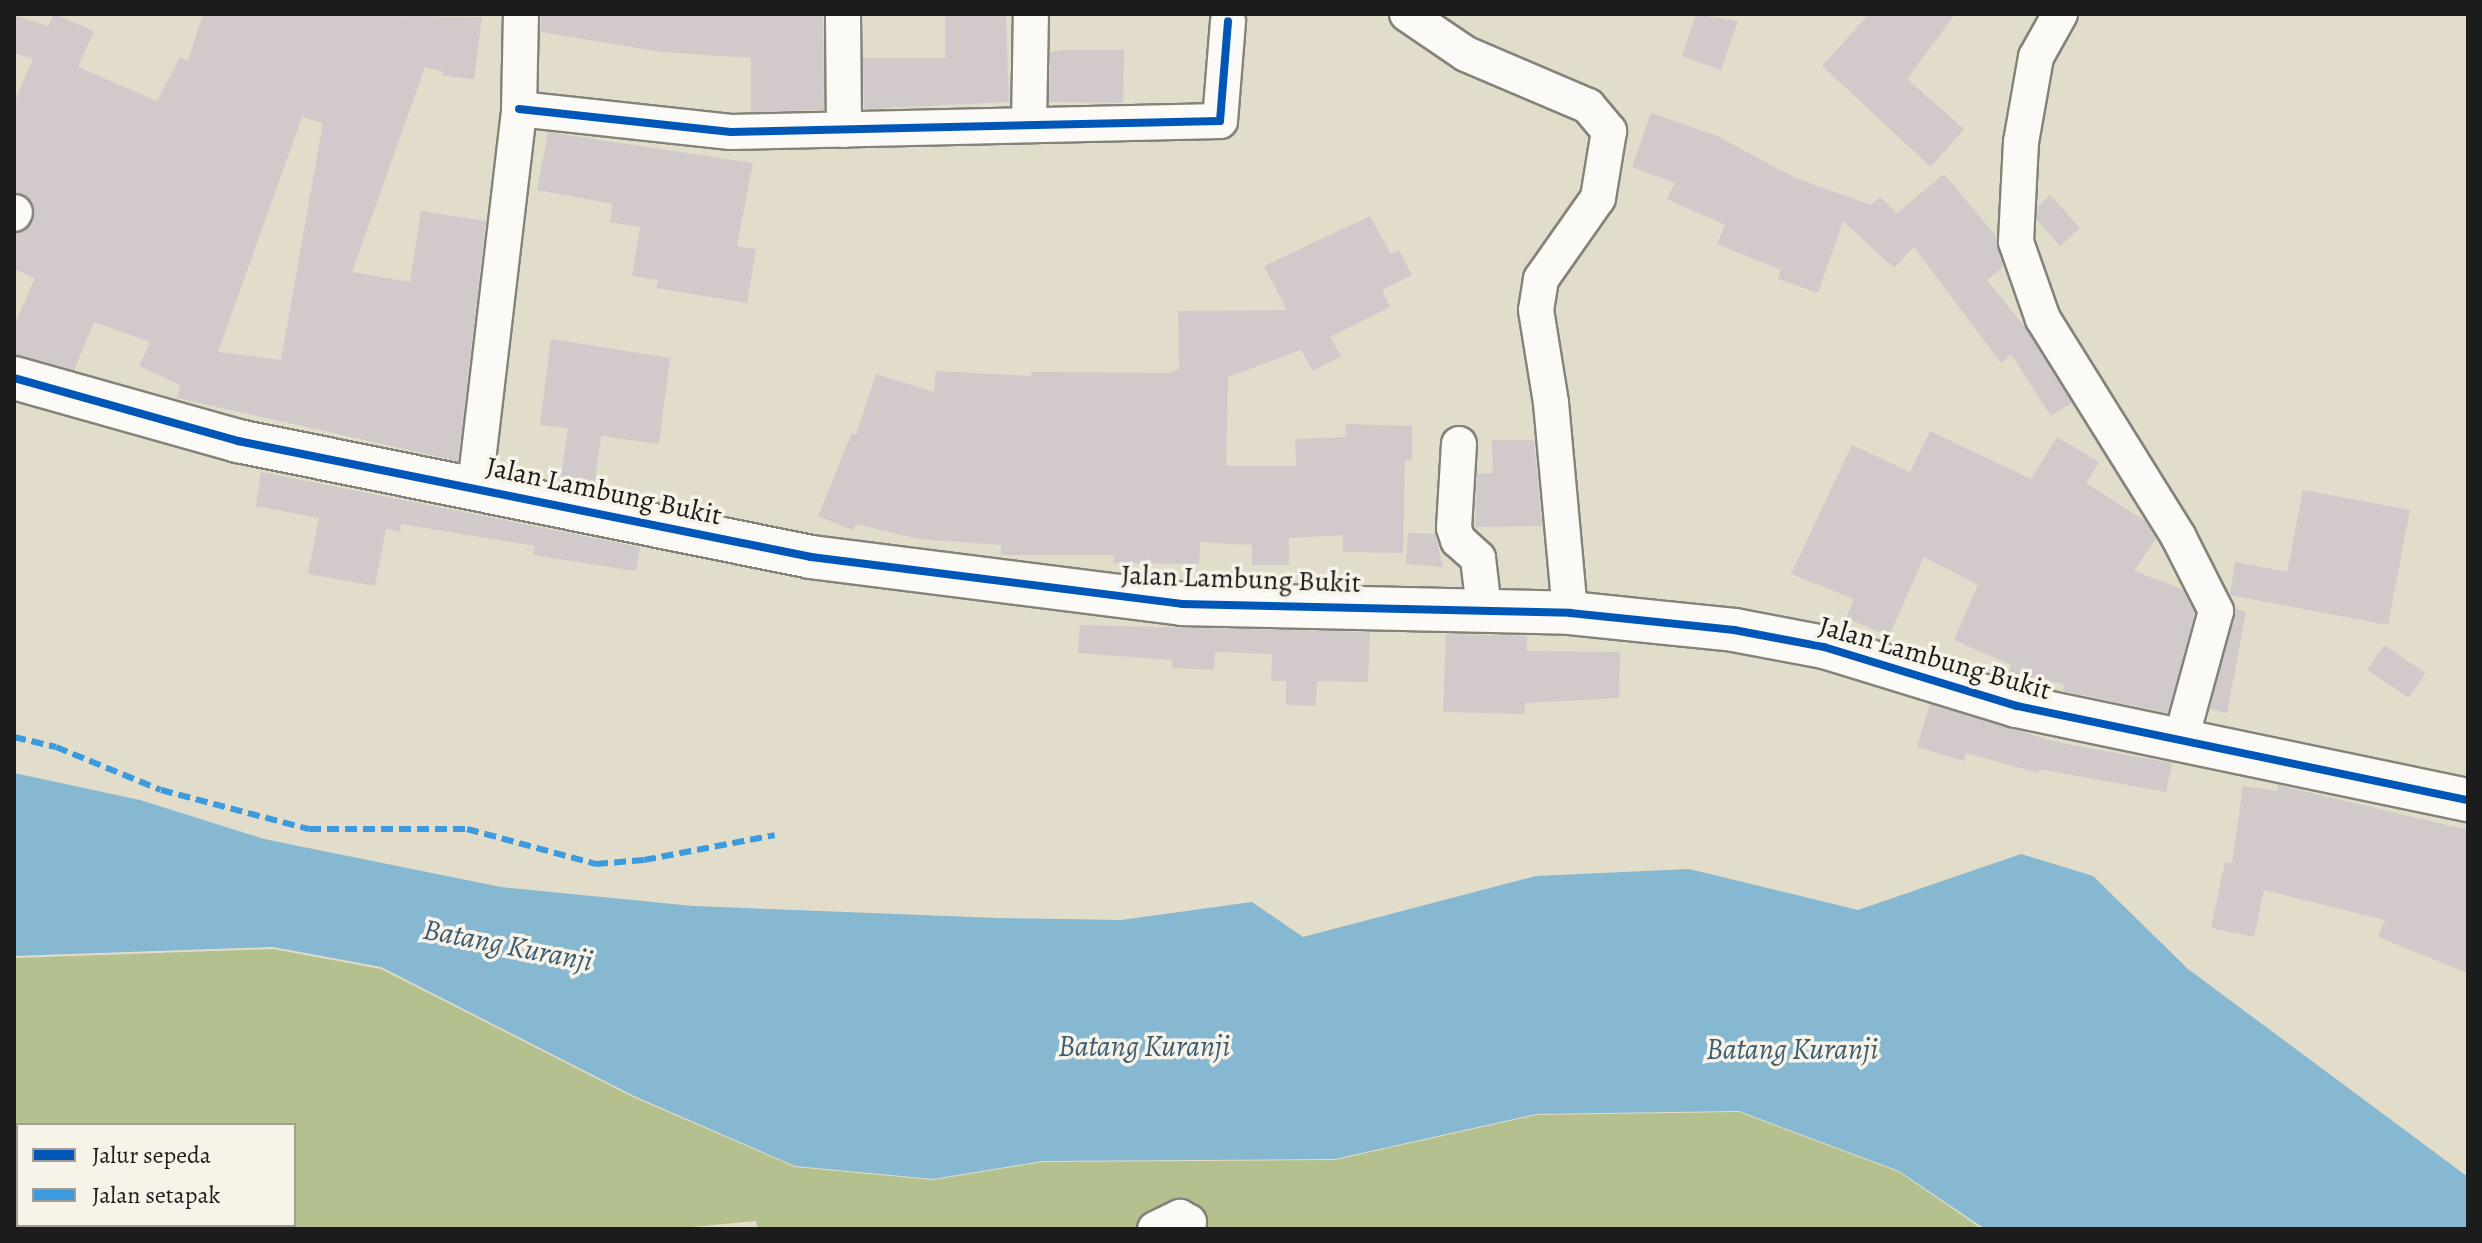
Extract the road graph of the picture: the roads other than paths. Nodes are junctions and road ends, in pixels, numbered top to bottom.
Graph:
1 (521, 14) edge
2 (843, 14) edge
3 (1031, 14) edge
4 (1407, 14) edge
5 (2060, 14) edge
6 (1228, 21) dead end
7 (519, 109) junction
8 (1029, 125) junction
9 (844, 130) junction
10 (14, 378) edge
11 (1459, 444) dead end
12 (475, 486) junction
13 (1484, 609) junction
14 (1570, 613) junction
15 (2180, 743) junction
16 (2468, 800) edge
17 (1155, 1229) edge
18 (1188, 1229) edge

1 - 7 street
2 - 9 street
3 - 8 street
4 - 14 street
5 - 15 street
6 - 8 street
7 - 9 street
7 - 12 street
8 - 9 street
10 - 12 street, Jalan Lambung Bukit
11 - 13 street
12 - 13 street, Jalan Lambung Bukit
13 - 14 street, Jalan Lambung Bukit
14 - 15 street, Jalan Lambung Bukit
15 - 16 street, Jalan Lambung Bukit
17 - 18 street

